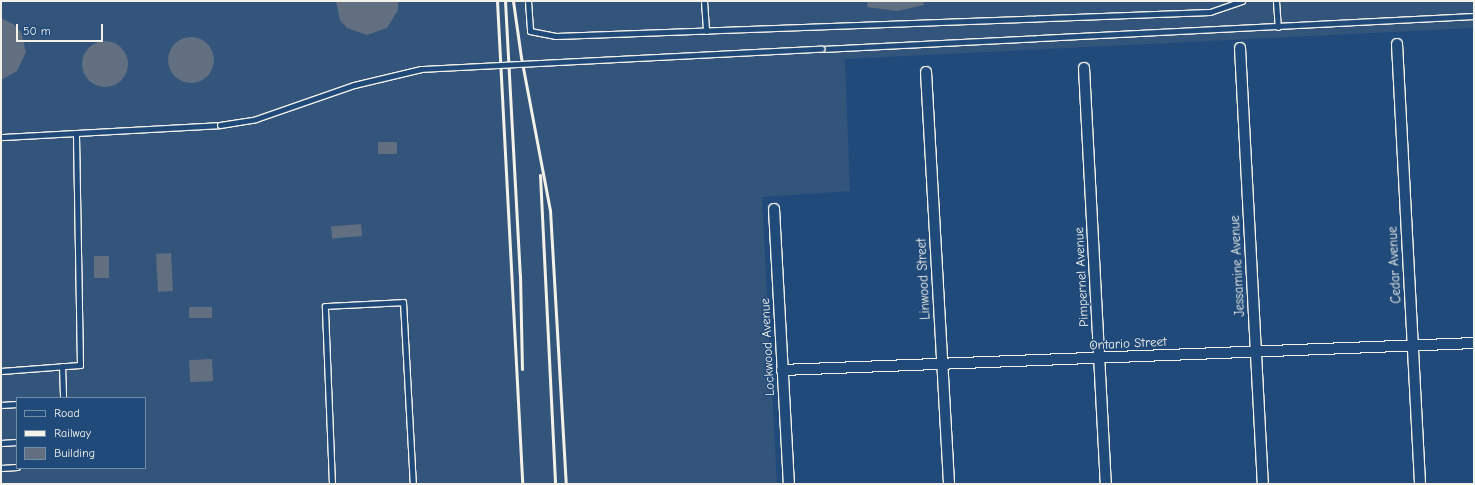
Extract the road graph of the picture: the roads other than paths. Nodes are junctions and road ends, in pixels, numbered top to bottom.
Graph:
1 (528, 1) edge
2 (704, 1) edge
3 (1242, 1) edge
4 (1276, 1) edge
5 (1474, 16) edge
6 (1278, 27) junction
7 (706, 31) junction
8 (1397, 44) dead end
9 (1240, 48) dead end
10 (1084, 68) dead end
11 (926, 72) dead end
12 (76, 134) junction
13 (1, 136) edge
14 (774, 209) dead end
15 (1474, 343) edge
16 (1412, 346) junction
17 (1256, 352) junction
18 (1099, 359) junction
19 (942, 365) junction
20 (62, 366) junction
21 (782, 370) junction
22 (1, 371) edge
23 (63, 397) edge
24 (16, 404) edge
25 (1, 405) edge
26 (16, 442) edge
27 (1, 443) edge
28 (16, 467) edge
29 (1, 468) edge
30 (332, 484) edge
31 (413, 484) edge
32 (789, 484) edge
33 (949, 484) edge
34 (1106, 484) edge
35 (1263, 484) edge
36 (1420, 484) edge

1 - 7 lane
2 - 7 lane
3 - 7 lane
4 - 6 lane
5 - 6 lane
6 - 12 lane, bridge
8 - 16 street, Cedar Avenue
9 - 17 street, Jessamine Avenue
10 - 18 street, Pimpernel Avenue
11 - 19 street, Linwood Street
12 - 13 lane
12 - 20 lane
14 - 21 street, Lockwood Avenue
15 - 16 street, Ontario Street
16 - 17 street, Ontario Street
16 - 36 street, Cedar Avenue
17 - 18 street, Ontario Street
17 - 35 street, Jessamine Avenue
18 - 19 street, Ontario Street
18 - 34 street, Pimpernel Avenue
19 - 21 street, Ontario Street
19 - 33 street, Linwood Street
20 - 22 lane
20 - 23 lane
21 - 32 street, Lockwood Avenue
24 - 25 lane
26 - 27 lane
28 - 29 lane
30 - 31 lane

